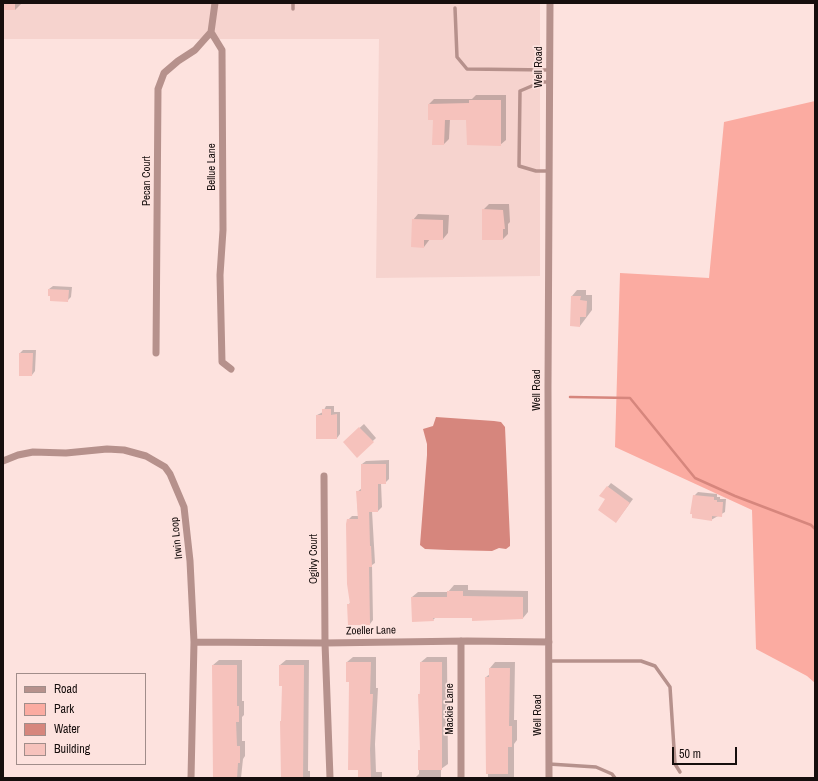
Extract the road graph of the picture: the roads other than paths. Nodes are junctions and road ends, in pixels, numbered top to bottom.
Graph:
1 (215, 3) edge
2 (293, 3) edge
3 (550, 3) edge
4 (456, 8) dead end
5 (293, 9) dead end
6 (211, 32) junction
7 (550, 70) junction
8 (550, 82) junction
9 (549, 171) junction
10 (156, 353) dead end
11 (231, 370) dead end
12 (3, 461) edge
13 (324, 476) dead end
14 (461, 641) junction
15 (194, 642) junction
16 (549, 642) junction
17 (325, 643) junction
18 (549, 661) junction
19 (549, 764) junction
20 (680, 772) dead end
21 (190, 778) edge
22 (330, 778) edge
23 (461, 778) edge
24 (550, 778) edge
25 (615, 778) edge

1 - 6 street
2 - 5 lane
3 - 7 street, Well Road
4 - 7 lane
6 - 10 street, Pecan Court
6 - 11 street, Bellue Lane
7 - 8 street, Well Road
8 - 9 street, Well Road
8 - 9 lane
9 - 16 street, Well Road
12 - 15 street, Irwin Loop
13 - 17 street, Ogilvy Court
14 - 16 street, Zoeller Lane
14 - 17 street, Zoeller Lane
14 - 23 street, Mackie Lane
15 - 17 street, Zoeller Lane
15 - 21 street, Irwin Loop
16 - 18 street, Well Road
17 - 22 street
18 - 19 street, Well Road
18 - 20 lane
19 - 24 street, Well Road
19 - 25 lane

